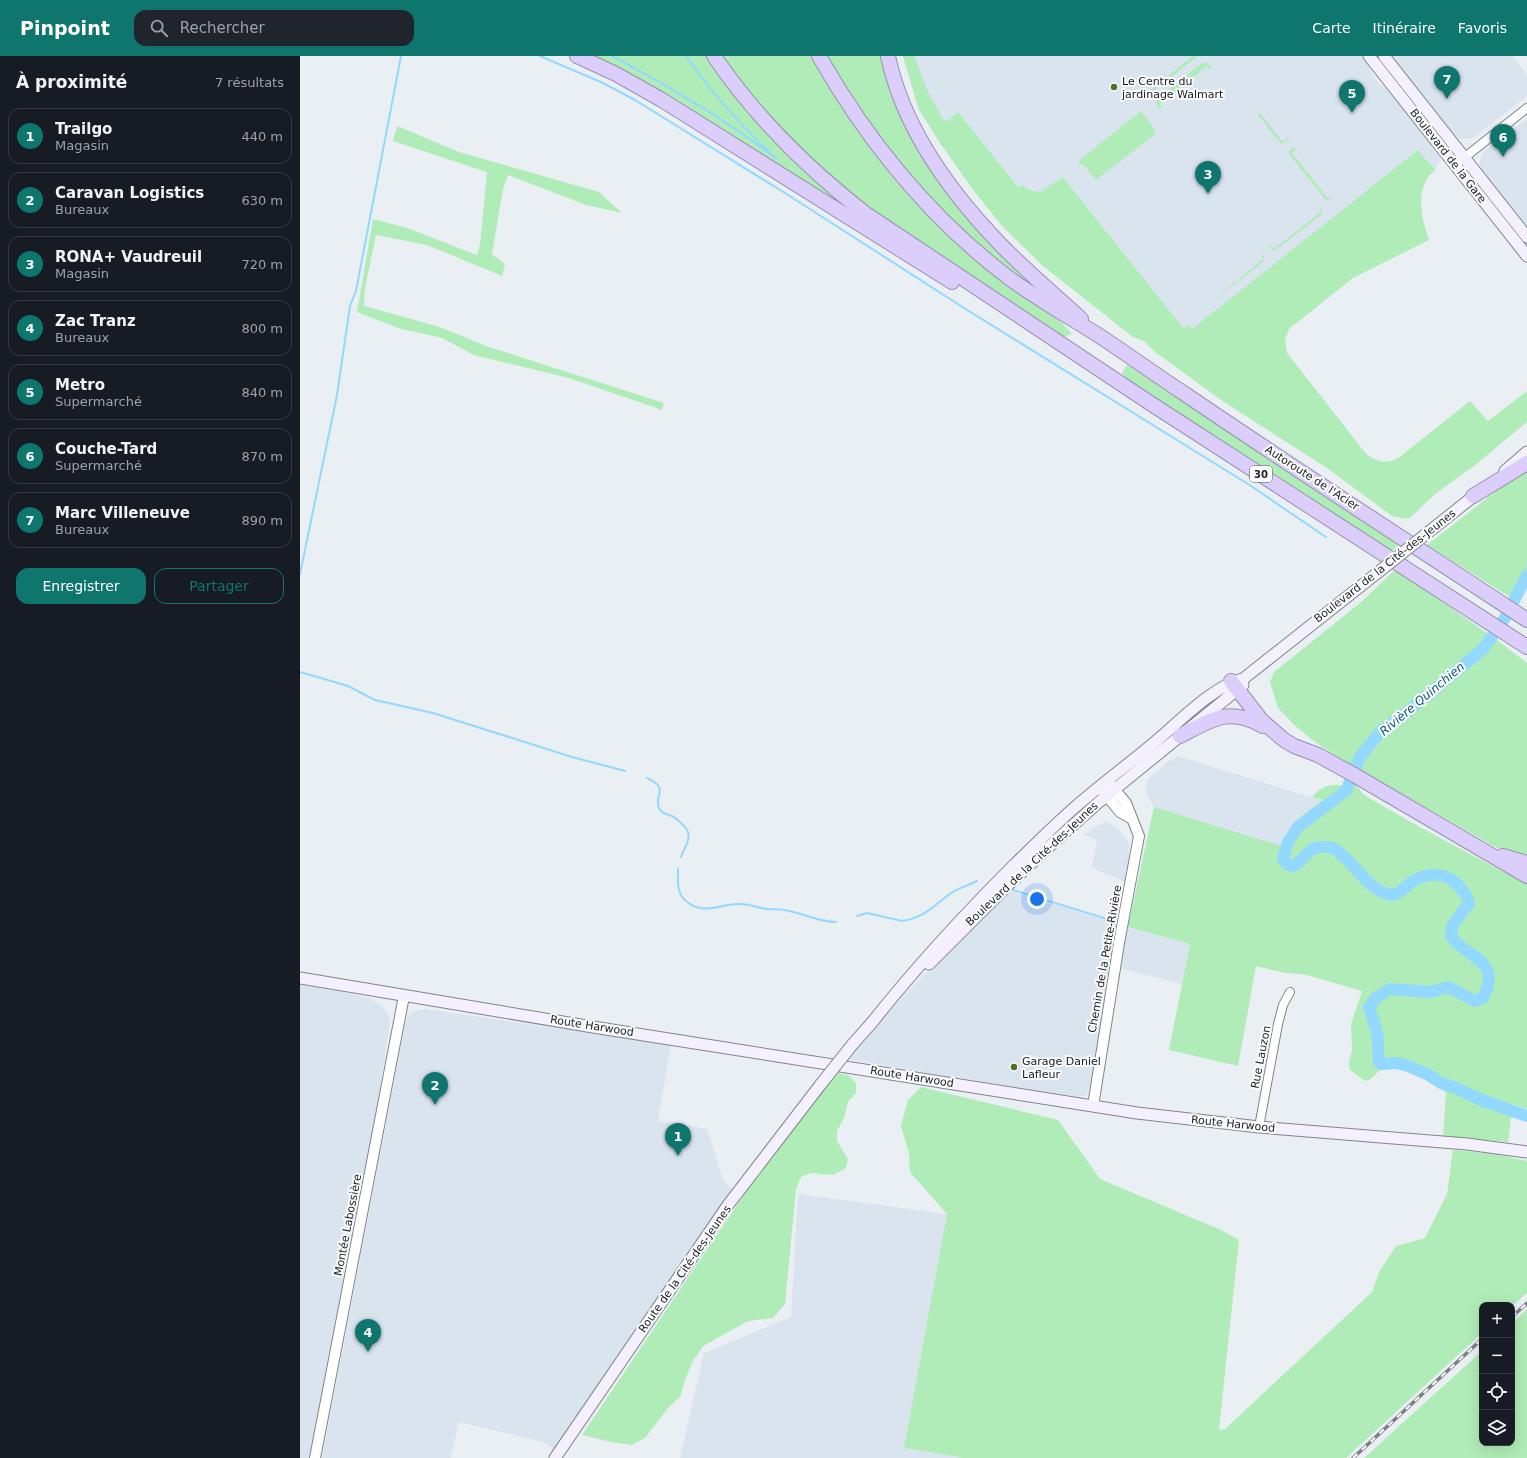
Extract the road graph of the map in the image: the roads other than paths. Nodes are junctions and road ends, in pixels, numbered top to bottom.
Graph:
1 (577, 56) edge
2 (714, 56) edge
3 (819, 56) edge
4 (888, 56) edge
5 (1369, 56) edge
6 (1384, 56) edge
7 (1527, 108) edge
8 (1459, 162) junction
9 (1527, 237) edge
10 (1527, 256) edge
11 (1098, 336) junction
12 (1150, 403) junction
13 (1527, 452) edge
14 (1527, 463) edge
15 (1474, 496) junction
16 (1521, 616) edge
17 (1505, 633) junction
18 (1527, 647) edge
19 (1527, 652) edge
20 (1239, 684) junction
21 (1276, 734) junction
22 (1180, 736) junction
23 (1318, 755) junction
24 (1107, 788) junction
25 (1463, 837) junction
26 (1527, 863) edge
27 (1527, 876) edge
28 (300, 978) edge
29 (1290, 992) dead end
30 (404, 996) junction
31 (821, 1084) joint
32 (1093, 1106) junction
33 (1259, 1127) junction
34 (1527, 1152) edge
35 (315, 1458) edge
36 (555, 1458) edge

1 - 12 highway
2 - 12 highway
3 - 11 highway
4 - 11 highway
5 - 8 main road, Boulevard de la Gare
6 - 8 main road, Boulevard de la Gare
7 - 8 street
8 - 9 main road, Boulevard de la Gare
8 - 10 main road, Boulevard de la Gare
11 - 16 highway, Autoroute de l'Acier / 30
12 - 17 highway, 30
13 - 15 main road, Boulevard de la Cité-des-Jeunes
14 - 15 highway
15 - 20 main road, Boulevard de la Cité-des-Jeunes, bridge
17 - 18 highway, 30
17 - 19 highway
20 - 21 highway
20 - 22 main road, Boulevard de la Cité-des-Jeunes
20 - 23 highway
20 - 24 main road, Boulevard de la Cité-des-Jeunes
21 - 22 highway
21 - 23 highway
22 - 24 main road, Boulevard de la Cité-des-Jeunes
23 - 25 highway
24 - 31 main road, Boulevard de la Cité-des-Jeunes, bridge
24 - 32 street, Chemin de la Petite-Rivière
25 - 26 highway
25 - 27 highway
28 - 30 main road, Route Harwood
29 - 33 street, Rue Lauzon
30 - 32 main road, Route Harwood
30 - 35 street, Montée Labossière
31 - 36 main road, Route de la Cité-des-Jeunes
32 - 33 main road, Route Harwood
33 - 34 main road, Route Harwood

